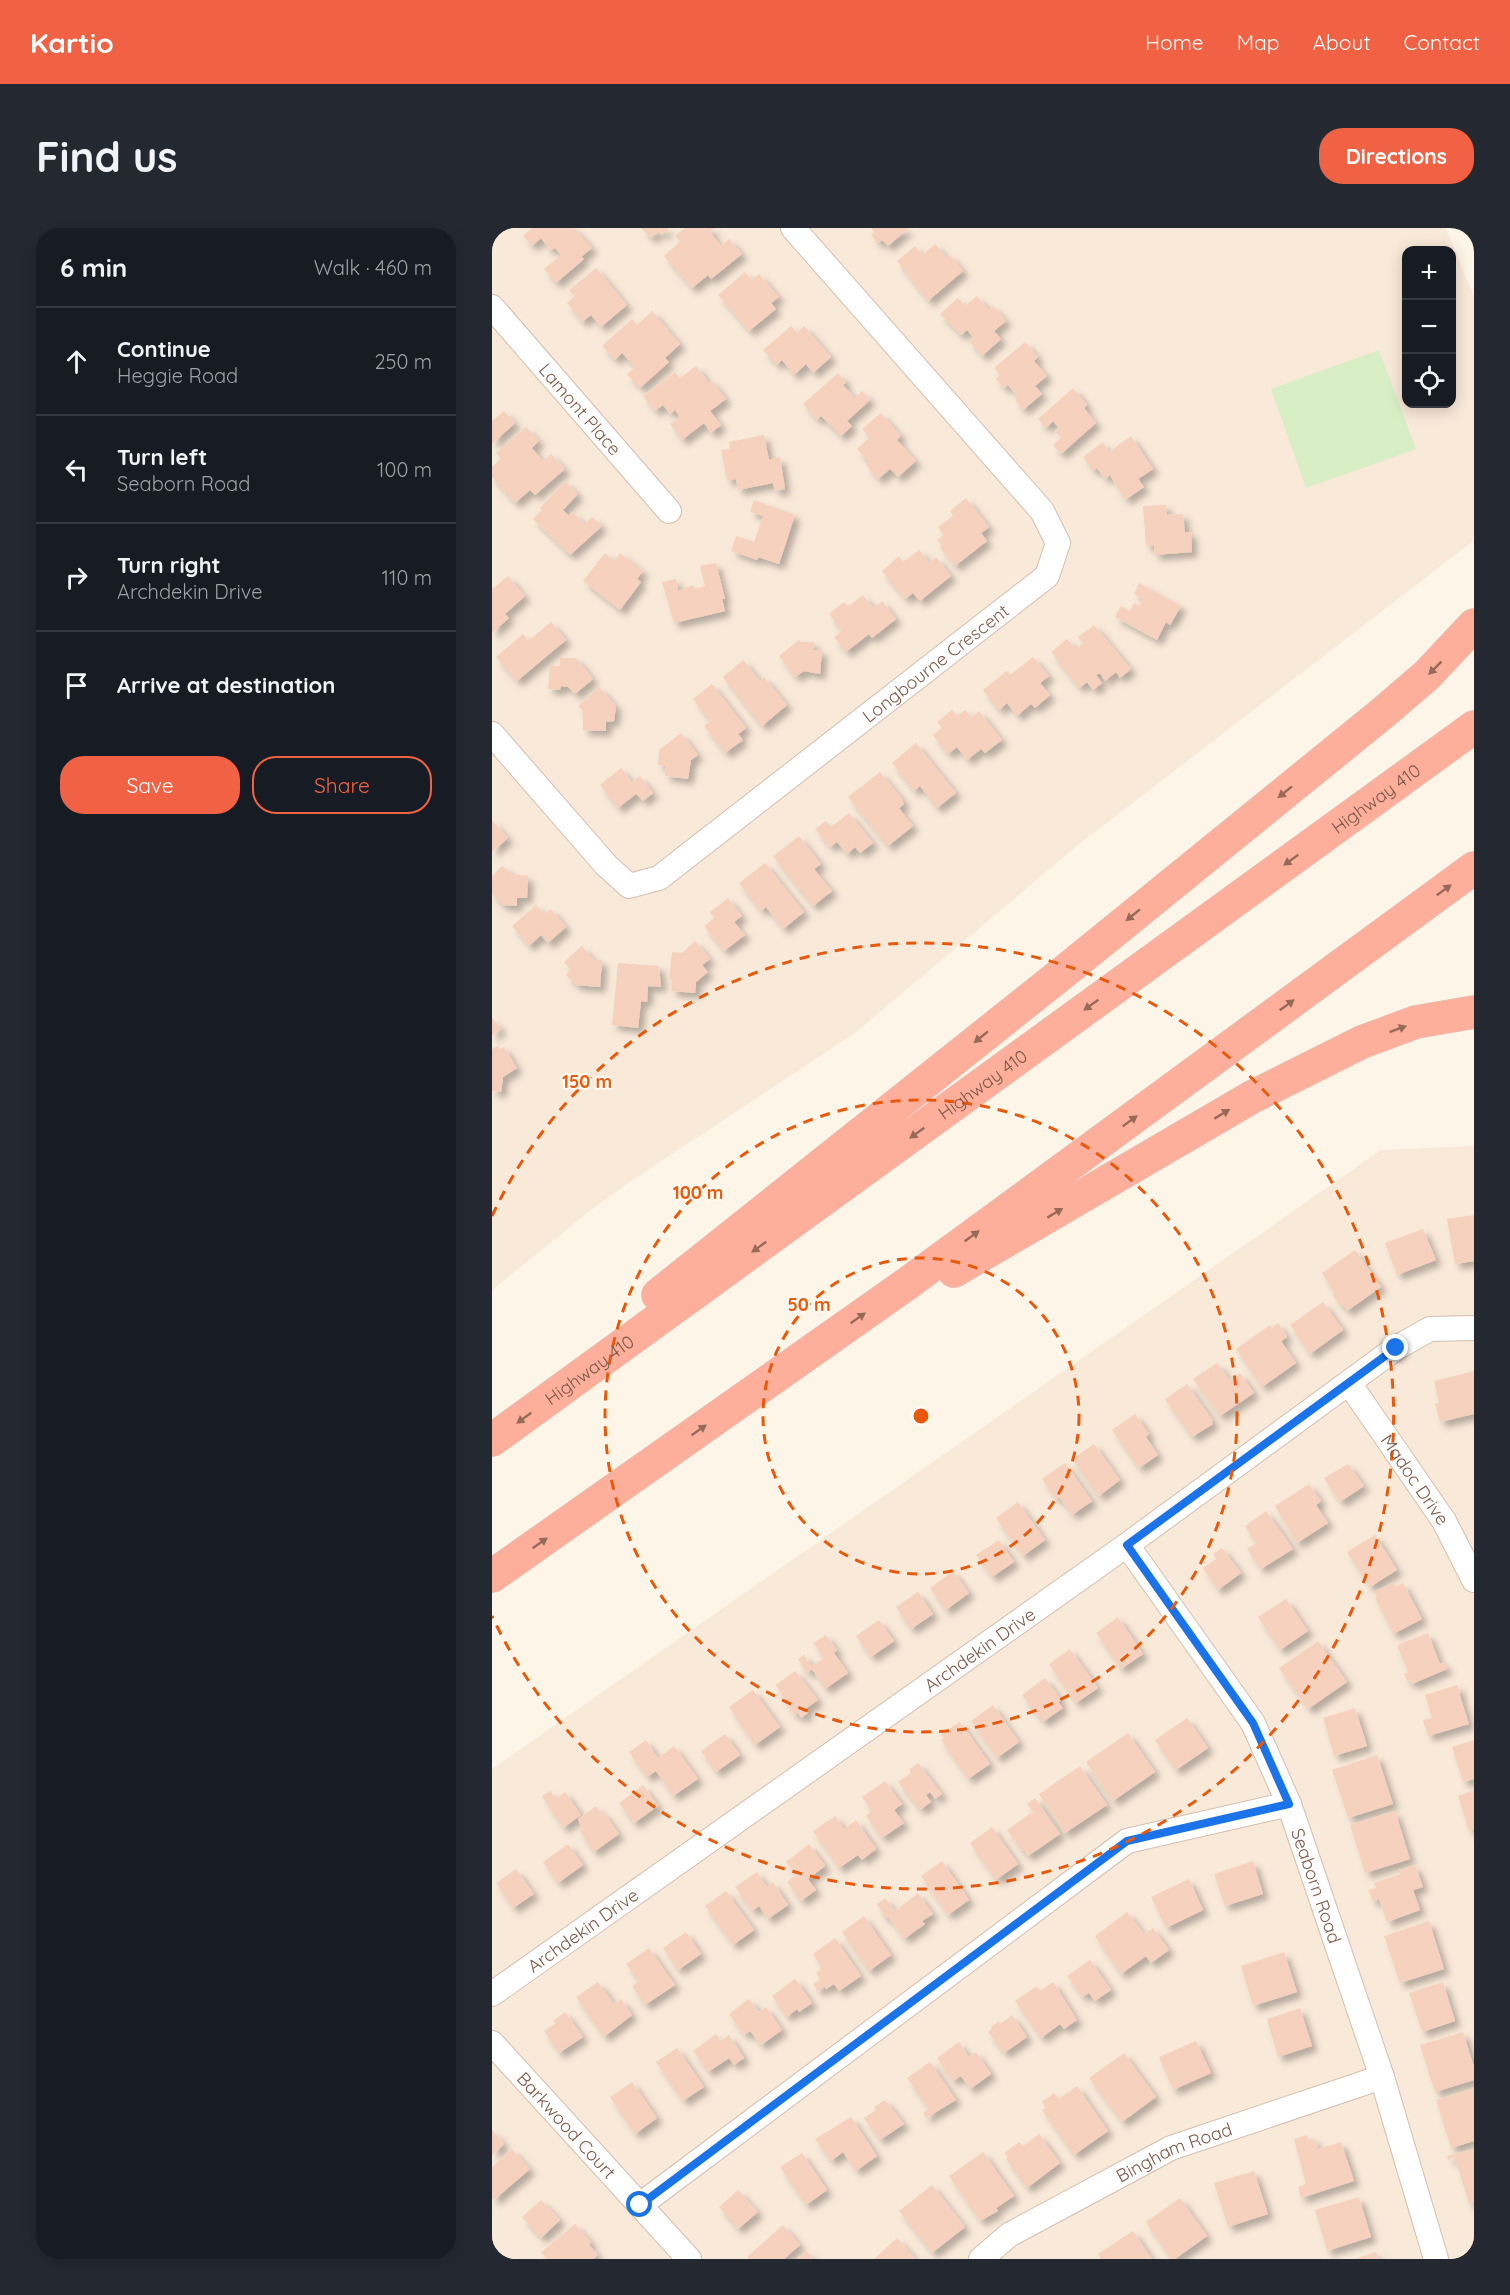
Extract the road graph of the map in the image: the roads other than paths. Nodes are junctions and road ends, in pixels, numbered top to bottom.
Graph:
1 (793, 228) edge
2 (492, 306) edge
3 (669, 511) dead end
4 (1474, 625) edge
5 (1474, 727) edge
6 (492, 734) edge
7 (1474, 868) edge
8 (1474, 1012) edge
9 (908, 1283) junction
10 (1474, 1328) edge
11 (605, 1359) junction
12 (1349, 1383) junction
13 (492, 1440) edge
14 (1127, 1545) junction
15 (492, 1576) edge
16 (1474, 1580) edge
17 (1289, 1804) junction
18 (492, 1994) edge
19 (492, 2043) edge
20 (1382, 2077) junction
21 (640, 2205) junction
22 (689, 2259) edge
23 (981, 2259) edge
24 (1436, 2259) edge

1 - 6 street, Longbourne Crescent
2 - 3 street, Lamont Place
4 -> 11 highway
5 -> 11 highway, Highway 410
9 -> 7 highway
9 -> 8 highway
15 -> 9 highway
10 - 12 street, Archdekin Drive
11 -> 13 highway, Highway 410
12 - 14 street, Archdekin Drive
12 - 16 street, Madoc Drive
14 - 17 street, Seaborn Road
14 - 18 street, Archdekin Drive
17 - 20 street, Seaborn Road
17 - 21 street
19 - 21 street, Barkwood Court
20 - 23 street, Bingham Road
20 - 24 street, Seaborn Road
21 - 22 street, Barkwood Court

